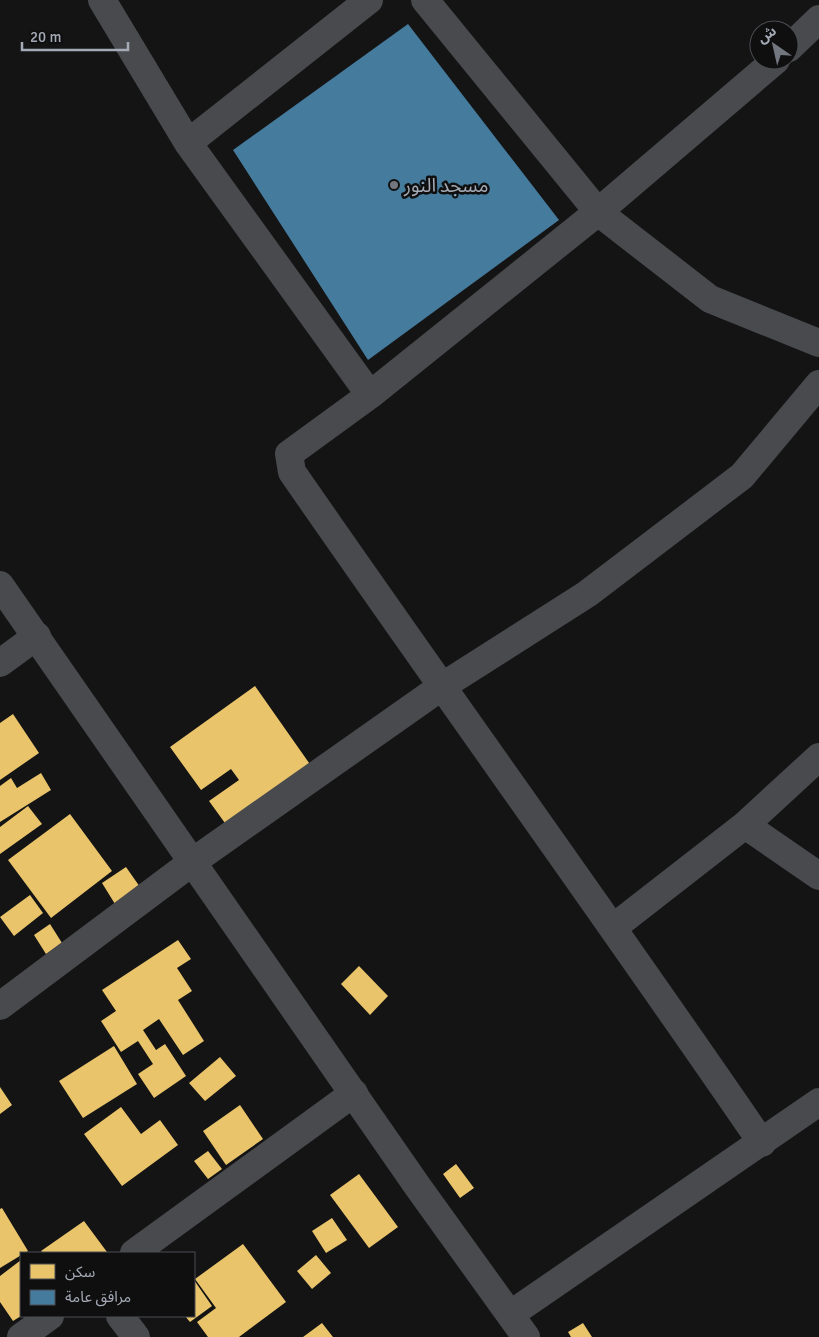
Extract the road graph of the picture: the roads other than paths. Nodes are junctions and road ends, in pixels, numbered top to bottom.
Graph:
1 (102, 0) edge
2 (369, 0) edge
3 (425, 0) edge
4 (819, 20) edge
5 (799, 39) edge
6 (764, 70) edge
7 (188, 143) junction
8 (598, 212) junction
9 (819, 343) edge
10 (819, 384) edge
11 (370, 394) junction
12 (0, 585) edge
13 (37, 636) junction
14 (0, 663) edge
15 (441, 687) junction
16 (819, 757) edge
17 (744, 825) junction
18 (192, 863) junction
19 (819, 876) edge
20 (614, 927) junction
21 (0, 1006) edge
22 (354, 1093) junction
23 (819, 1102) edge
24 (762, 1143) junction
25 (135, 1252) edge
26 (511, 1314) junction
27 (49, 1317) edge
28 (121, 1317) edge
29 (21, 1337) edge
30 (136, 1337) edge
31 (526, 1337) edge

1 - 7 street
2 - 7 street
3 - 8 street
4 - 5 street
6 - 8 street
7 - 11 street
8 - 9 street
8 - 11 street
10 - 15 street
11 - 15 street
12 - 13 street
13 - 14 street
13 - 18 street
15 - 18 street
15 - 20 street
16 - 17 street
17 - 19 street
17 - 20 street
18 - 21 street
18 - 22 street
20 - 24 street
22 - 25 street
22 - 26 street
23 - 24 street
24 - 26 street
26 - 31 street
27 - 29 street
28 - 30 street

